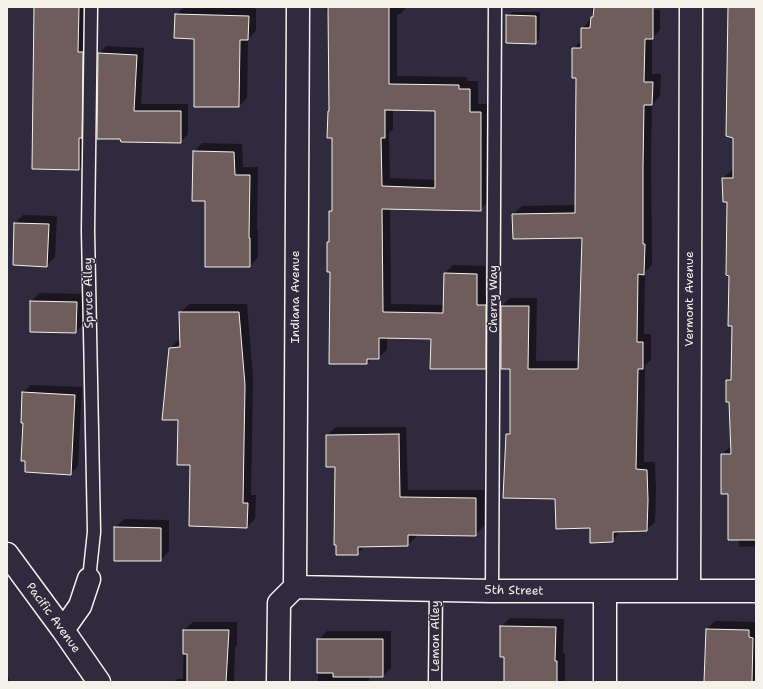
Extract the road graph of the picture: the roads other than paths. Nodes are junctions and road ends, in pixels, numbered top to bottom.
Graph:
1 (91, 7) edge
2 (298, 7) edge
3 (495, 7) edge
4 (691, 7) edge
5 (7, 554) edge
6 (89, 579) joint
7 (294, 587) junction
8 (436, 590) junction
9 (492, 591) junction
10 (690, 591) junction
11 (605, 592) junction
12 (756, 592) edge
13 (63, 630) junction
14 (99, 682) edge
15 (278, 682) edge
16 (435, 682) edge
17 (605, 682) edge

1 - 6 lane, Spruce Alley
2 - 7 street, Indiana Avenue
3 - 9 lane, Cherry Way
4 - 10 street, Vermont Avenue
5 - 13 street, Pacific Avenue
6 - 13 street
7 - 8 street, 5th Street
7 - 15 street
8 - 9 street, 5th Street
8 - 16 lane, Lemon Alley
9 - 11 street, 5th Street
10 - 11 street, 5th Street
10 - 12 street, 5th Street
11 - 17 street
13 - 14 street, Pacific Avenue

